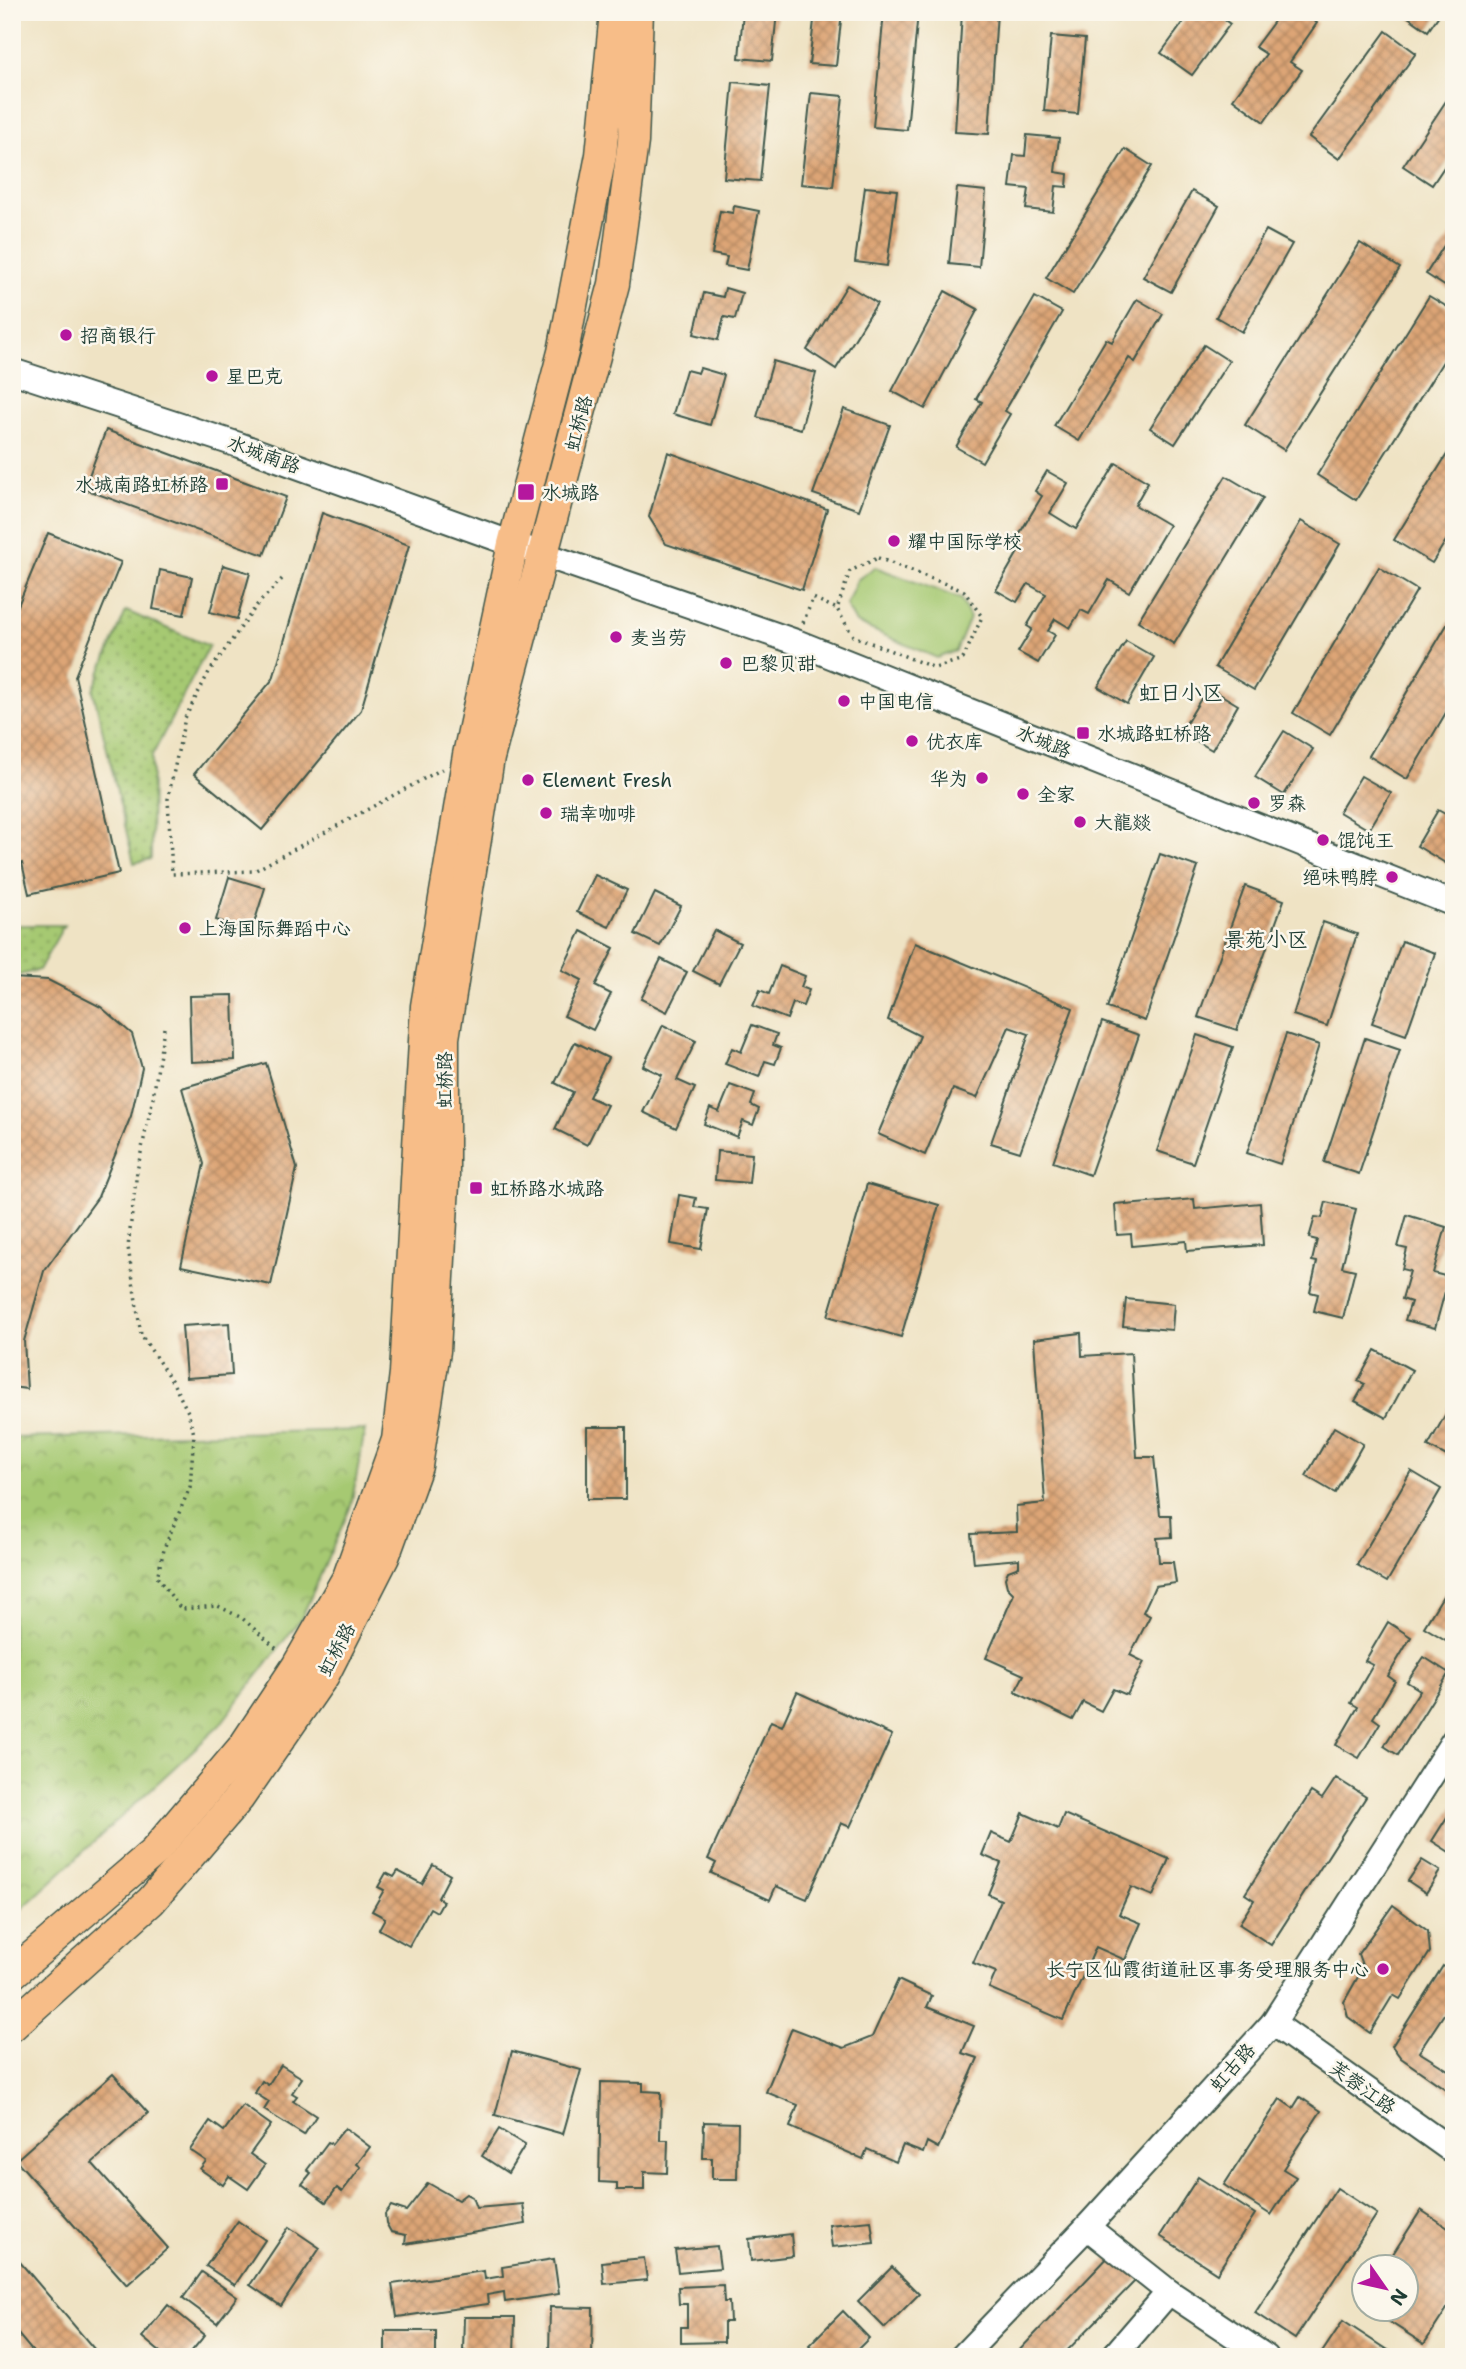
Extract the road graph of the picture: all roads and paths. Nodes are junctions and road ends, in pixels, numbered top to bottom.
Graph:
1 (615, 12) edge
2 (638, 12) edge
3 (12, 371) edge
4 (513, 544) junction
5 (544, 554) junction
6 (878, 558) joint
7 (282, 579) dead end
8 (468, 755) junction
9 (1454, 904) edge
10 (164, 1028) dead end
11 (297, 1666) junction
12 (1454, 1740) edge
13 (12, 1974) edge
14 (1273, 2023) junction
15 (12, 2026) edge
16 (1454, 2152) edge
17 (1087, 2227) junction
18 (1169, 2292) junction
19 (961, 2357) edge
20 (1113, 2357) edge
21 (1266, 2357) edge

1 - 4 main road, 虹桥路
2 - 5 main road, 虹桥路
3 - 4 street, 水城南路
4 - 5 street, 水城路
4 - 8 main road, 虹桥路
5 - 9 street, 水城路
5 - 15 main road, 虹桥路
6 - 6 path
7 - 8 path
8 - 11 main road, 虹桥路
10 - 11 path
11 - 13 main road, 虹桥路
12 - 14 street, 虹古路
14 - 16 street, 芙蓉江路
14 - 17 street, 虹古路
17 - 18 street
17 - 19 street, 虹古路
18 - 20 street
18 - 21 street

